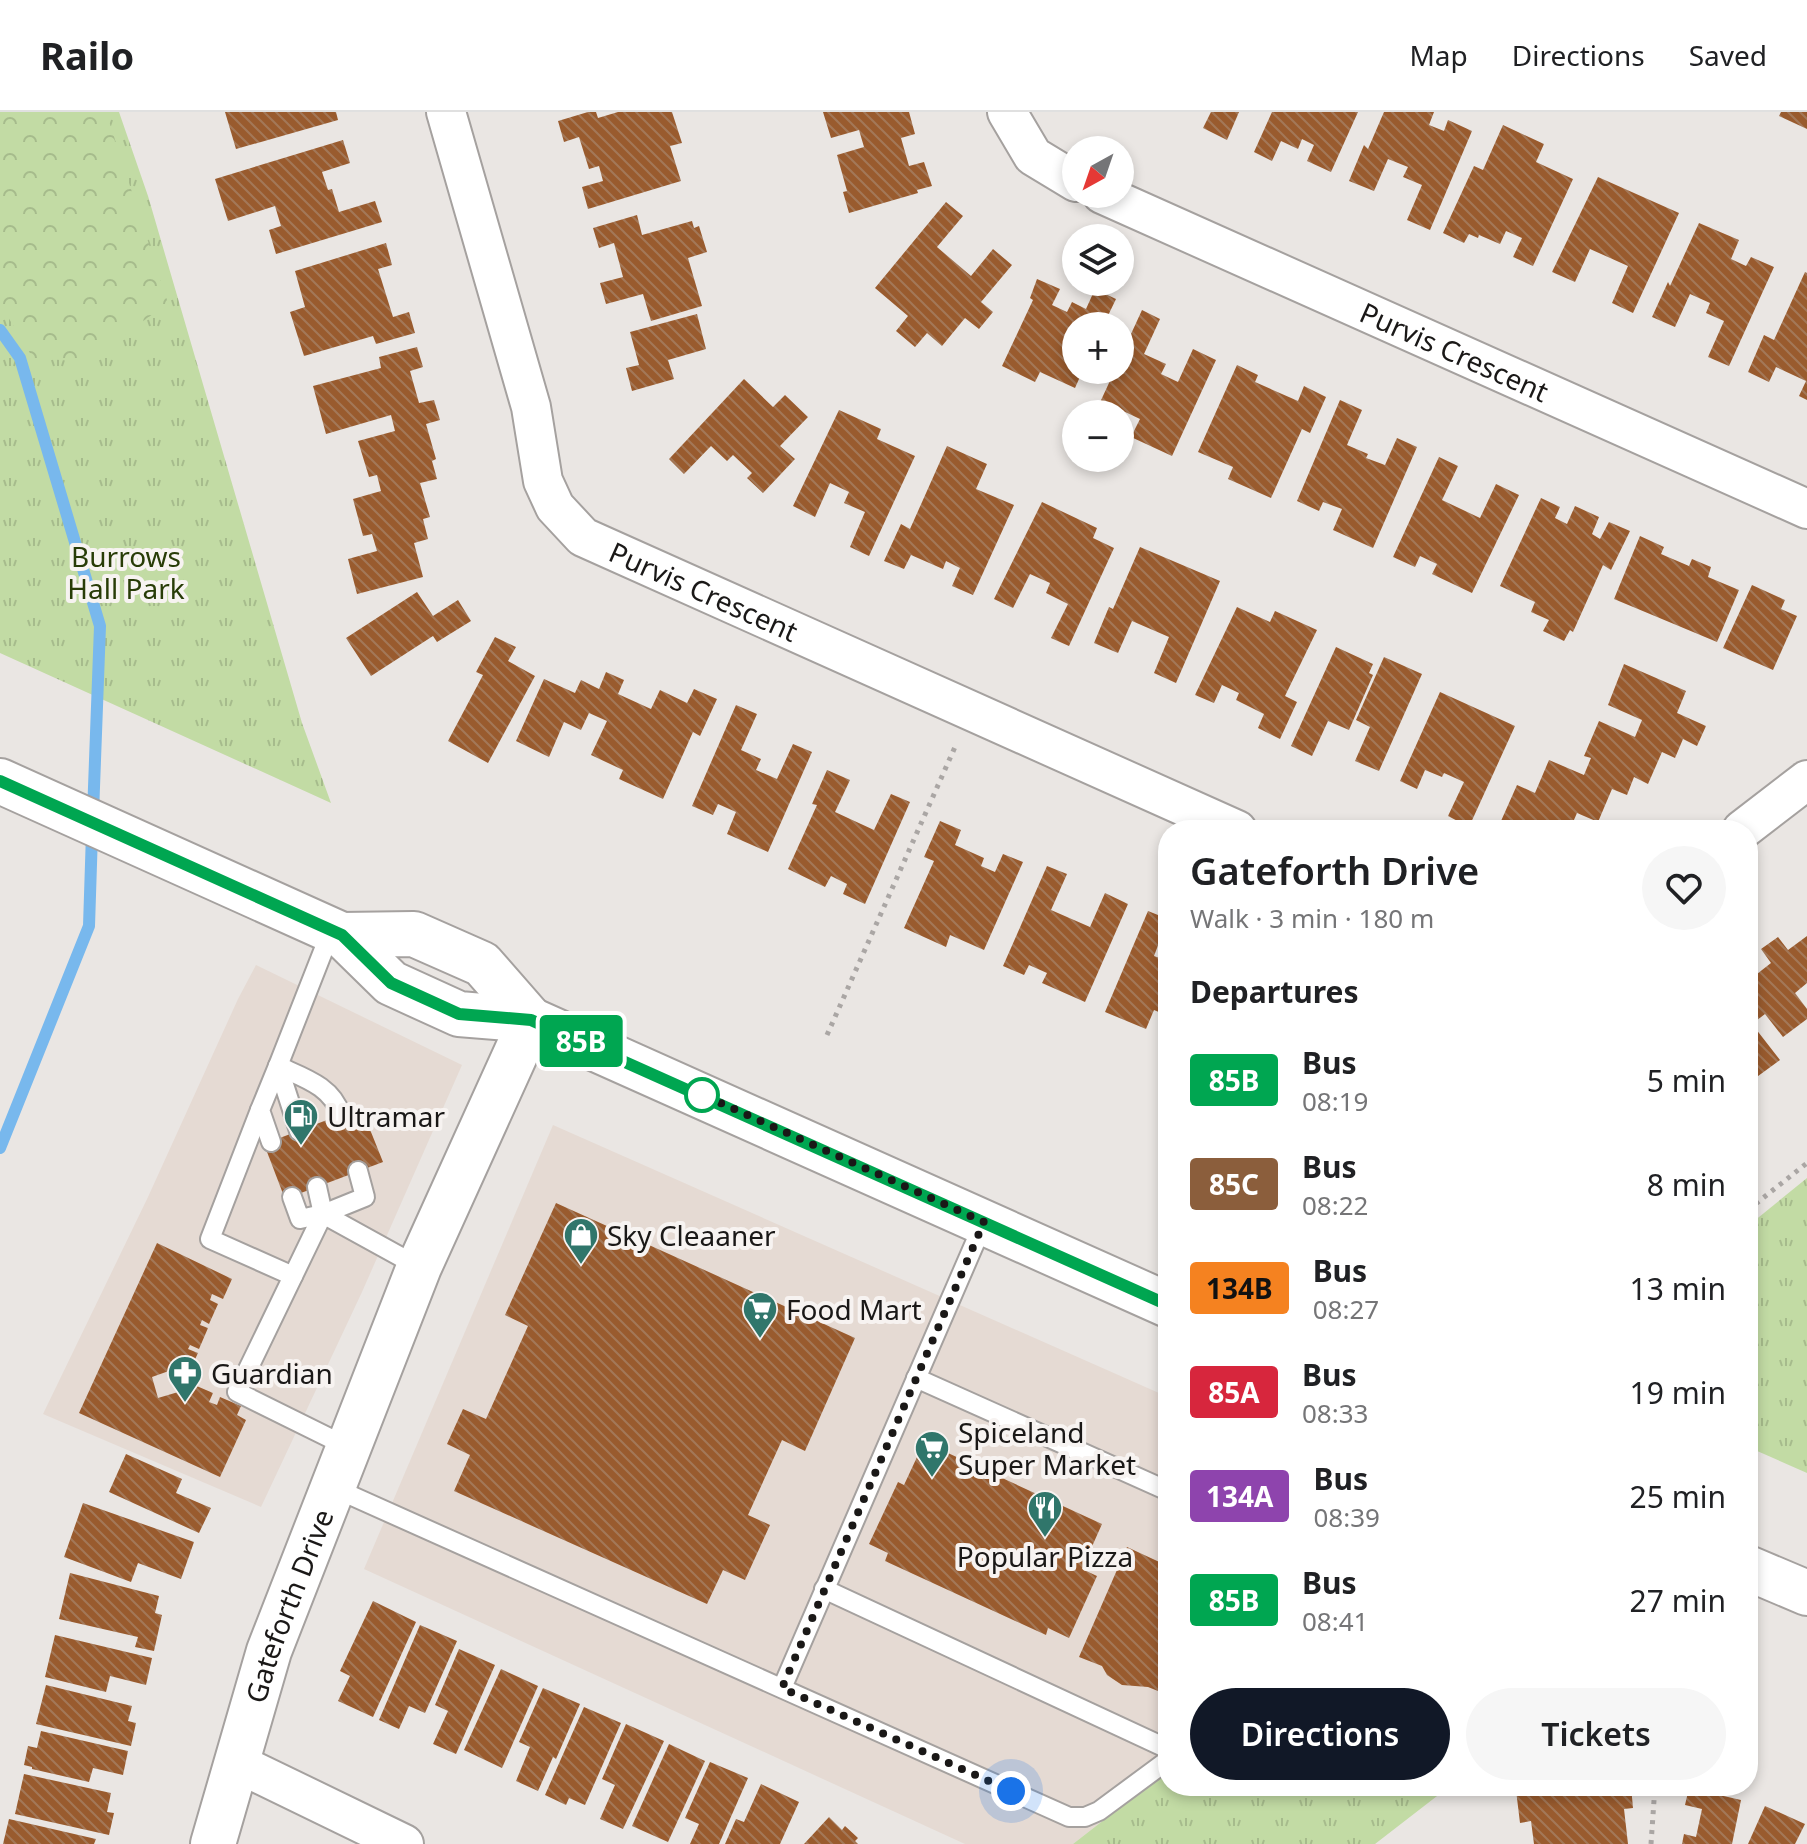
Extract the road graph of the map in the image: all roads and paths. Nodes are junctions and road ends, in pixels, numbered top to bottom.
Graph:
1 (446, 112) edge
2 (1007, 112) edge
3 (1062, 174) edge
4 (1133, 208) edge
5 (1807, 509) edge
6 (972, 711) junction
7 (1807, 780) edge
8 (3, 782) edge
9 (1215, 820) edge
10 (1755, 820) edge
11 (336, 933) junction
12 (531, 1020) junction
13 (827, 1035) dead end
14 (278, 1066) junction
15 (260, 1110) junction
16 (341, 1115) dead end
17 (299, 1131) dead end
18 (271, 1142) dead end
19 (1807, 1163) edge
20 (358, 1171) dead end
21 (317, 1187) dead end
22 (292, 1197) dead end
23 (1758, 1202) edge
24 (323, 1214) junction
25 (984, 1222) junction
26 (419, 1267) junction
27 (293, 1276) junction
28 (1158, 1300) edge
29 (916, 1378) junction
30 (348, 1447) junction
31 (332, 1487) junction
32 (1158, 1487) edge
33 (1758, 1572) edge
34 (824, 1589) junction
35 (1807, 1593) edge
36 (782, 1688) junction
37 (1158, 1744) edge
38 (237, 1763) junction
39 (1158, 1767) edge
40 (1654, 1796) edge
41 (213, 1844) edge
42 (404, 1844) edge
43 (1651, 1844) edge

1 - 6 street, Purvis Crescent
2 - 3 street
4 - 5 street, Purvis Crescent
6 - 9 street, Purvis Crescent
6 - 13 path
7 - 10 street
8 - 11 main road
11 - 12 main road
11 - 14 lane
12 - 25 main road
12 - 26 main road, Gateforth Drive
14 - 15 lane
14 - 16 lane
14 - 17 lane
15 - 18 lane
15 - 27 lane
19 - 23 path
20 - 24 lane
21 - 24 lane
22 - 24 lane
24 - 26 lane
24 - 27 lane
25 - 28 main road
25 - 29 lane
26 - 30 main road, Gateforth Drive
27 - 30 lane
29 - 32 lane
29 - 34 lane
30 - 31 main road, Gateforth Drive
31 - 36 lane
31 - 38 main road, Gateforth Drive
33 - 35 main road
34 - 36 lane
34 - 37 lane
36 - 39 lane
38 - 41 main road, Gateforth Drive
38 - 42 street
40 - 43 path

